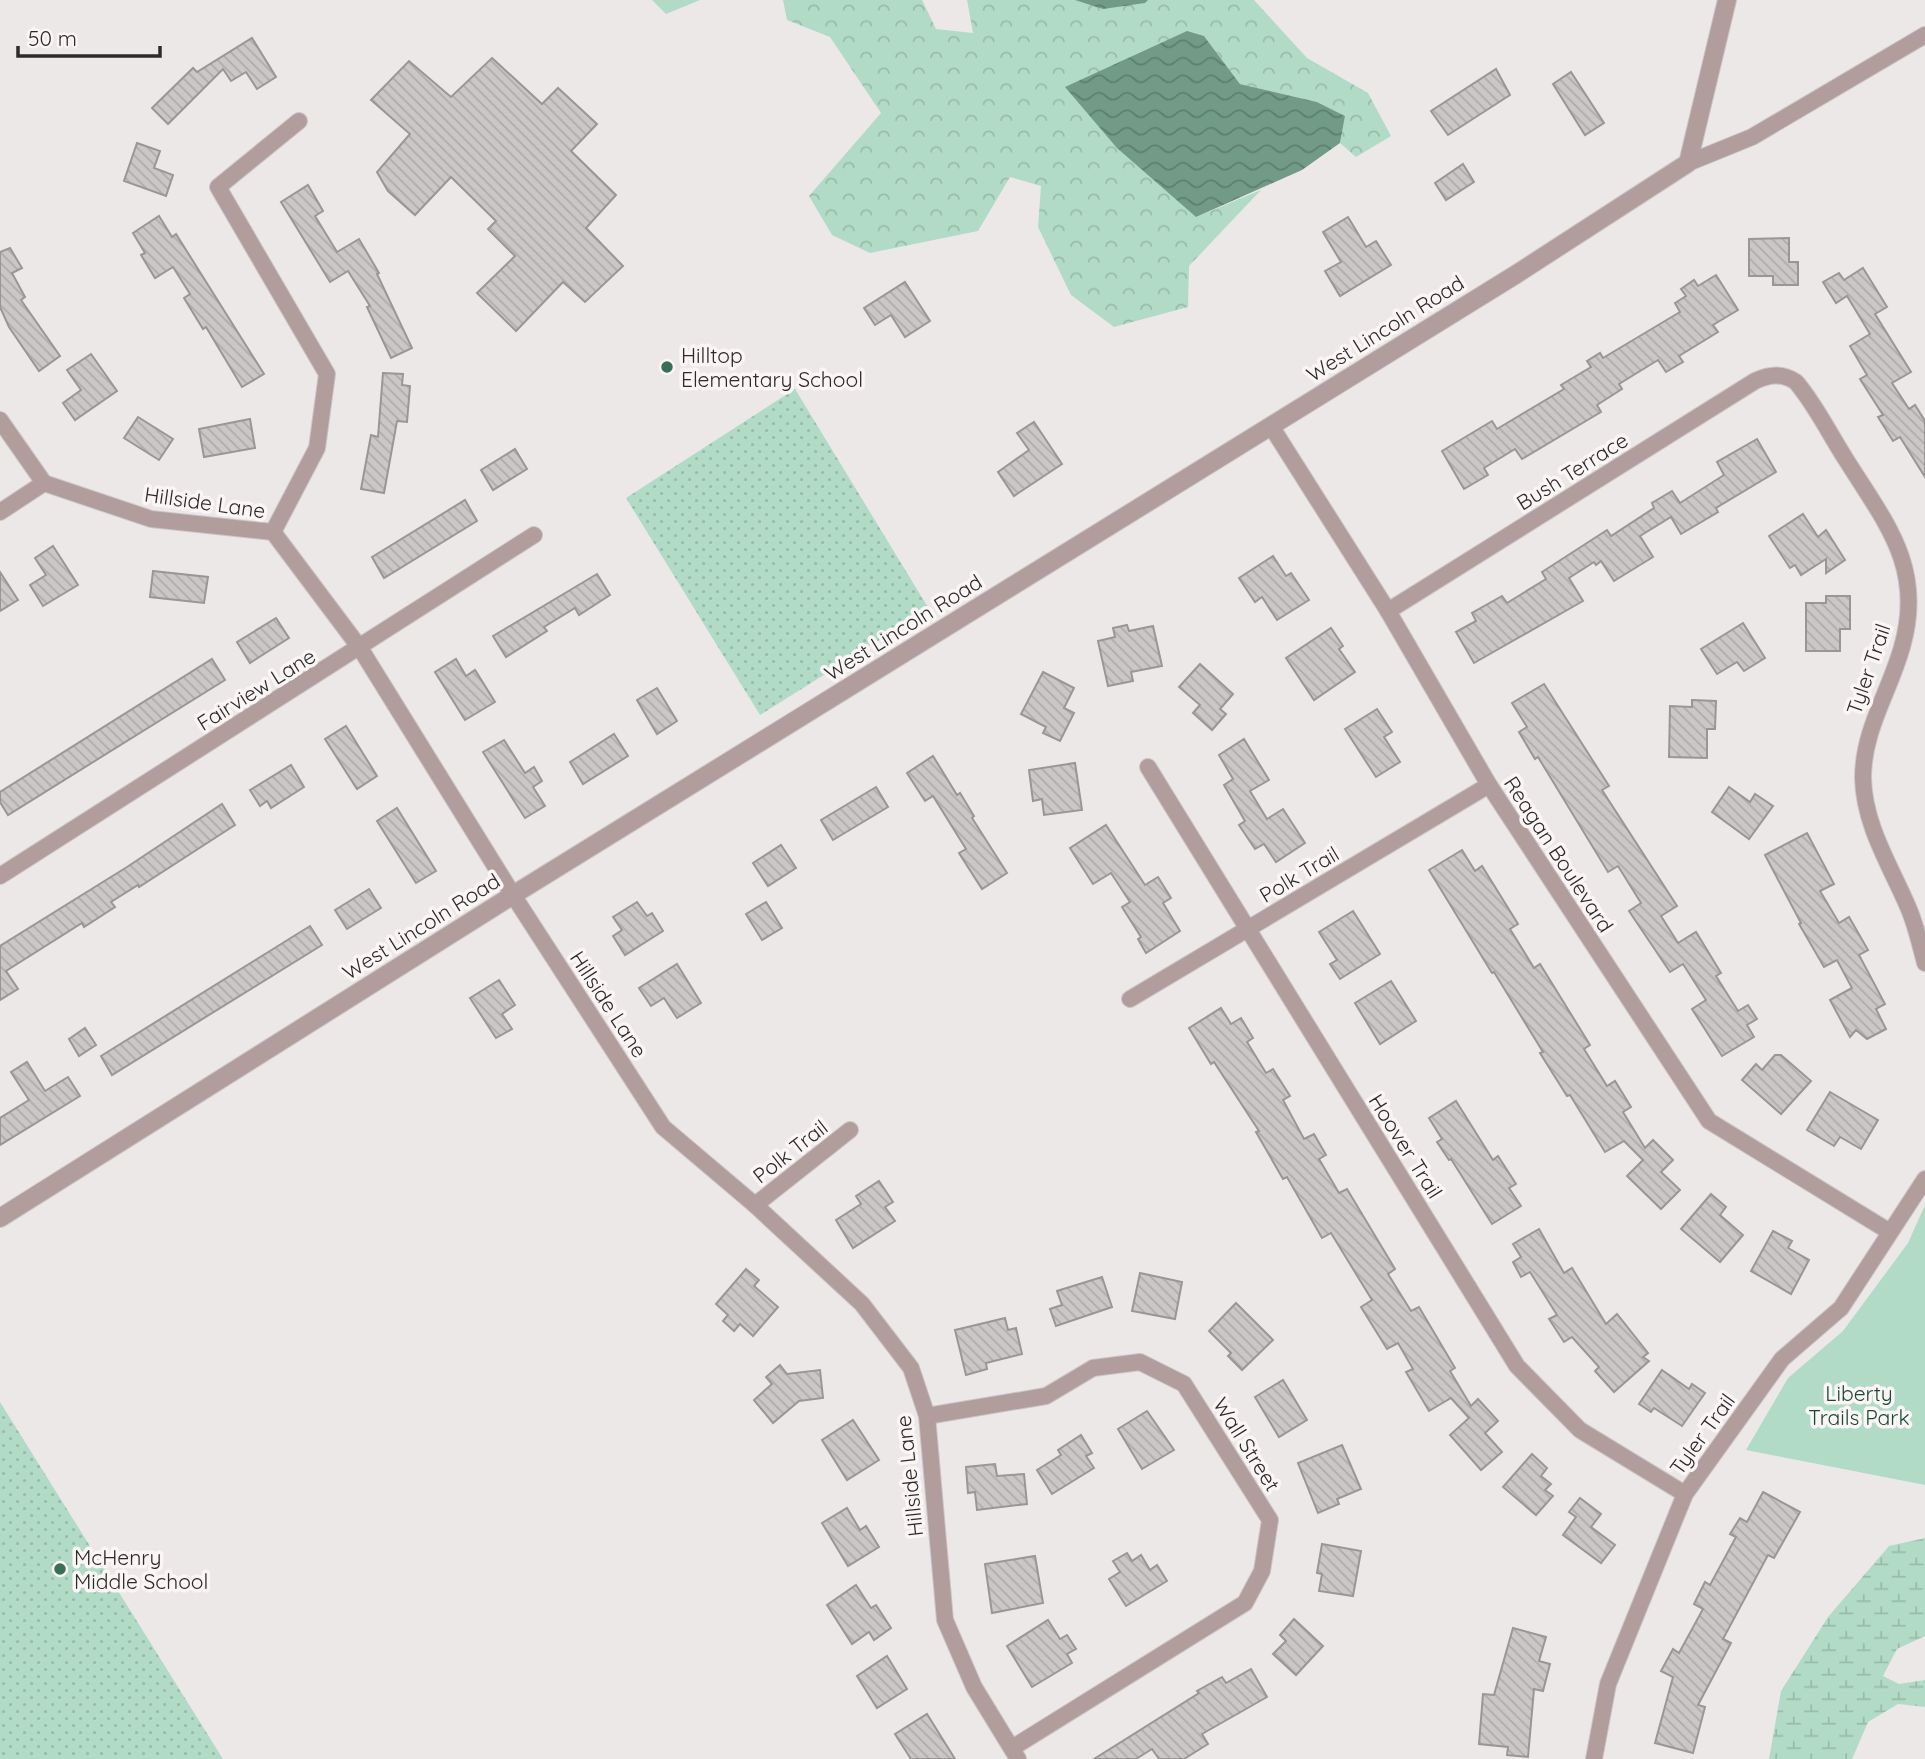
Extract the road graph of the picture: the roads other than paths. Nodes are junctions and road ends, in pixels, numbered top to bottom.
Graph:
1 (1727, 0) edge
2 (1925, 35) edge
3 (299, 121) dead end
4 (1688, 163) junction
5 (1781, 376) joint
6 (0, 420) edge
7 (1271, 426) junction
8 (44, 483) junction
9 (0, 512) edge
10 (273, 533) junction
11 (534, 535) dead end
12 (1388, 611) junction
13 (360, 648) junction
14 (1148, 767) dead end
15 (1489, 785) junction
16 (0, 876) edge
17 (513, 895) junction
18 (1247, 930) junction
19 (1925, 963) edge
20 (1130, 999) dead end
21 (850, 1130) dead end
22 (1925, 1179) edge
23 (755, 1205) junction
24 (0, 1218) edge
25 (1890, 1232) junction
26 (927, 1416) junction
27 (1685, 1494) junction
28 (1015, 1754) edge
29 (1594, 1759) edge

1 - 4 street
2 - 4 street
3 - 10 street
4 - 7 street, West Lincoln Road
5 - 12 street, Bush Terrace
5 - 19 street, Tyler Trail
6 - 8 street
7 - 12 street, Reagan Boulevard
7 - 17 street, West Lincoln Road
8 - 9 street
8 - 10 street, Hillside Lane
10 - 13 street, Hillside Lane
11 - 13 street, Fairview Lane
12 - 15 street, Reagan Boulevard
13 - 16 street, Fairview Lane
13 - 17 street, Hillside Lane
14 - 18 street, Hoover Trail
15 - 18 street, Polk Trail
15 - 25 street, Reagan Boulevard
17 - 23 street, Hillside Lane
17 - 24 street, West Lincoln Road
18 - 20 street, Polk Trail
18 - 27 street, Hoover Trail
21 - 23 street, Polk Trail
22 - 25 street, Tyler Trail
23 - 26 street, Hillside Lane
25 - 27 street, Tyler Trail
26 - 28 street, Hillside Lane
26 - 28 street, Wall Street
27 - 29 street, Tyler Trail

